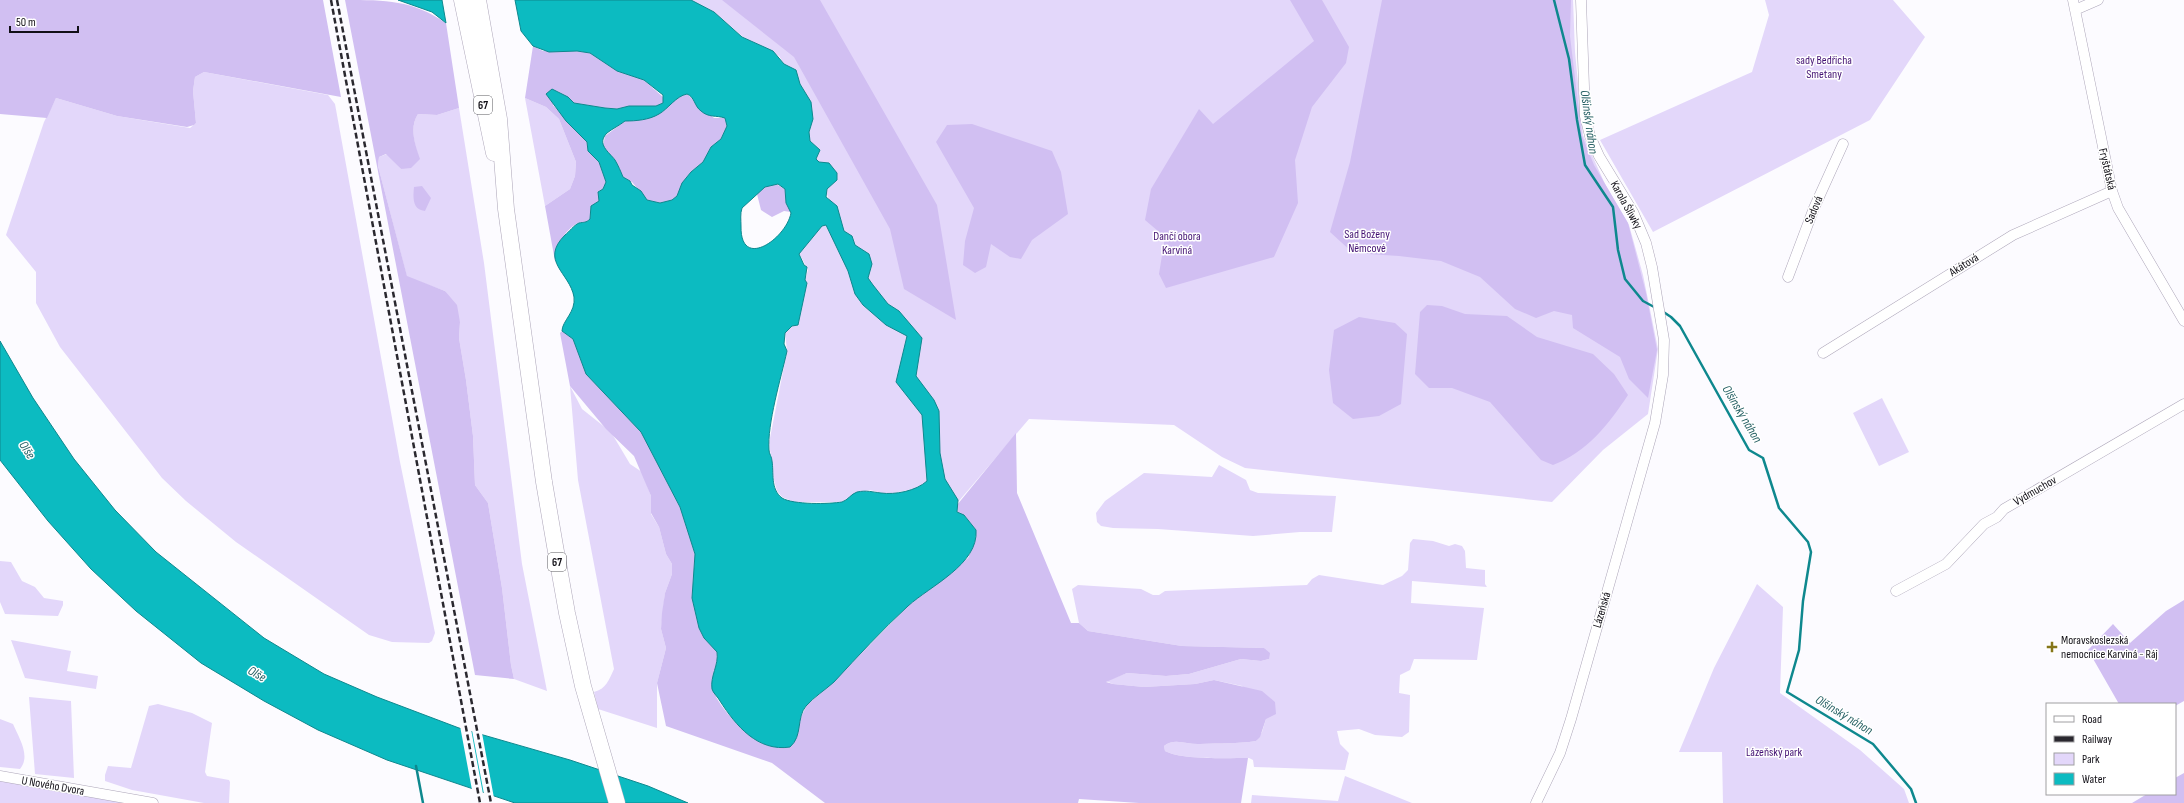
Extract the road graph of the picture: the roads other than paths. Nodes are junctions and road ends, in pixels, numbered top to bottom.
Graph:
1 (462, 0) edge
2 (478, 0) edge
3 (1581, 0) edge
4 (2098, 0) edge
5 (2074, 5) edge
6 (1843, 144) dead end
7 (2112, 191) junction
8 (506, 209) junction
9 (1788, 277) dead end
10 (2184, 321) edge
11 (1823, 353) dead end
12 (2184, 404) edge
13 (1657, 412) joint
14 (1896, 590) dead end
15 (0, 776) edge
16 (153, 803) edge
17 (617, 803) edge
18 (1536, 803) edge

1 - 8 main road, 67
2 - 8 main road, 67
3 - 13 street, Karola Śliwky
4 - 5 street
5 - 7 street, Fryštátská
6 - 9 street, Sadová
7 - 10 street, Fryštátská
7 - 11 street, Akátová
8 - 17 main road, 67
12 - 14 street, Vydmuchov
13 - 18 street, Lázeňská
15 - 16 street, U Nového Dvora

